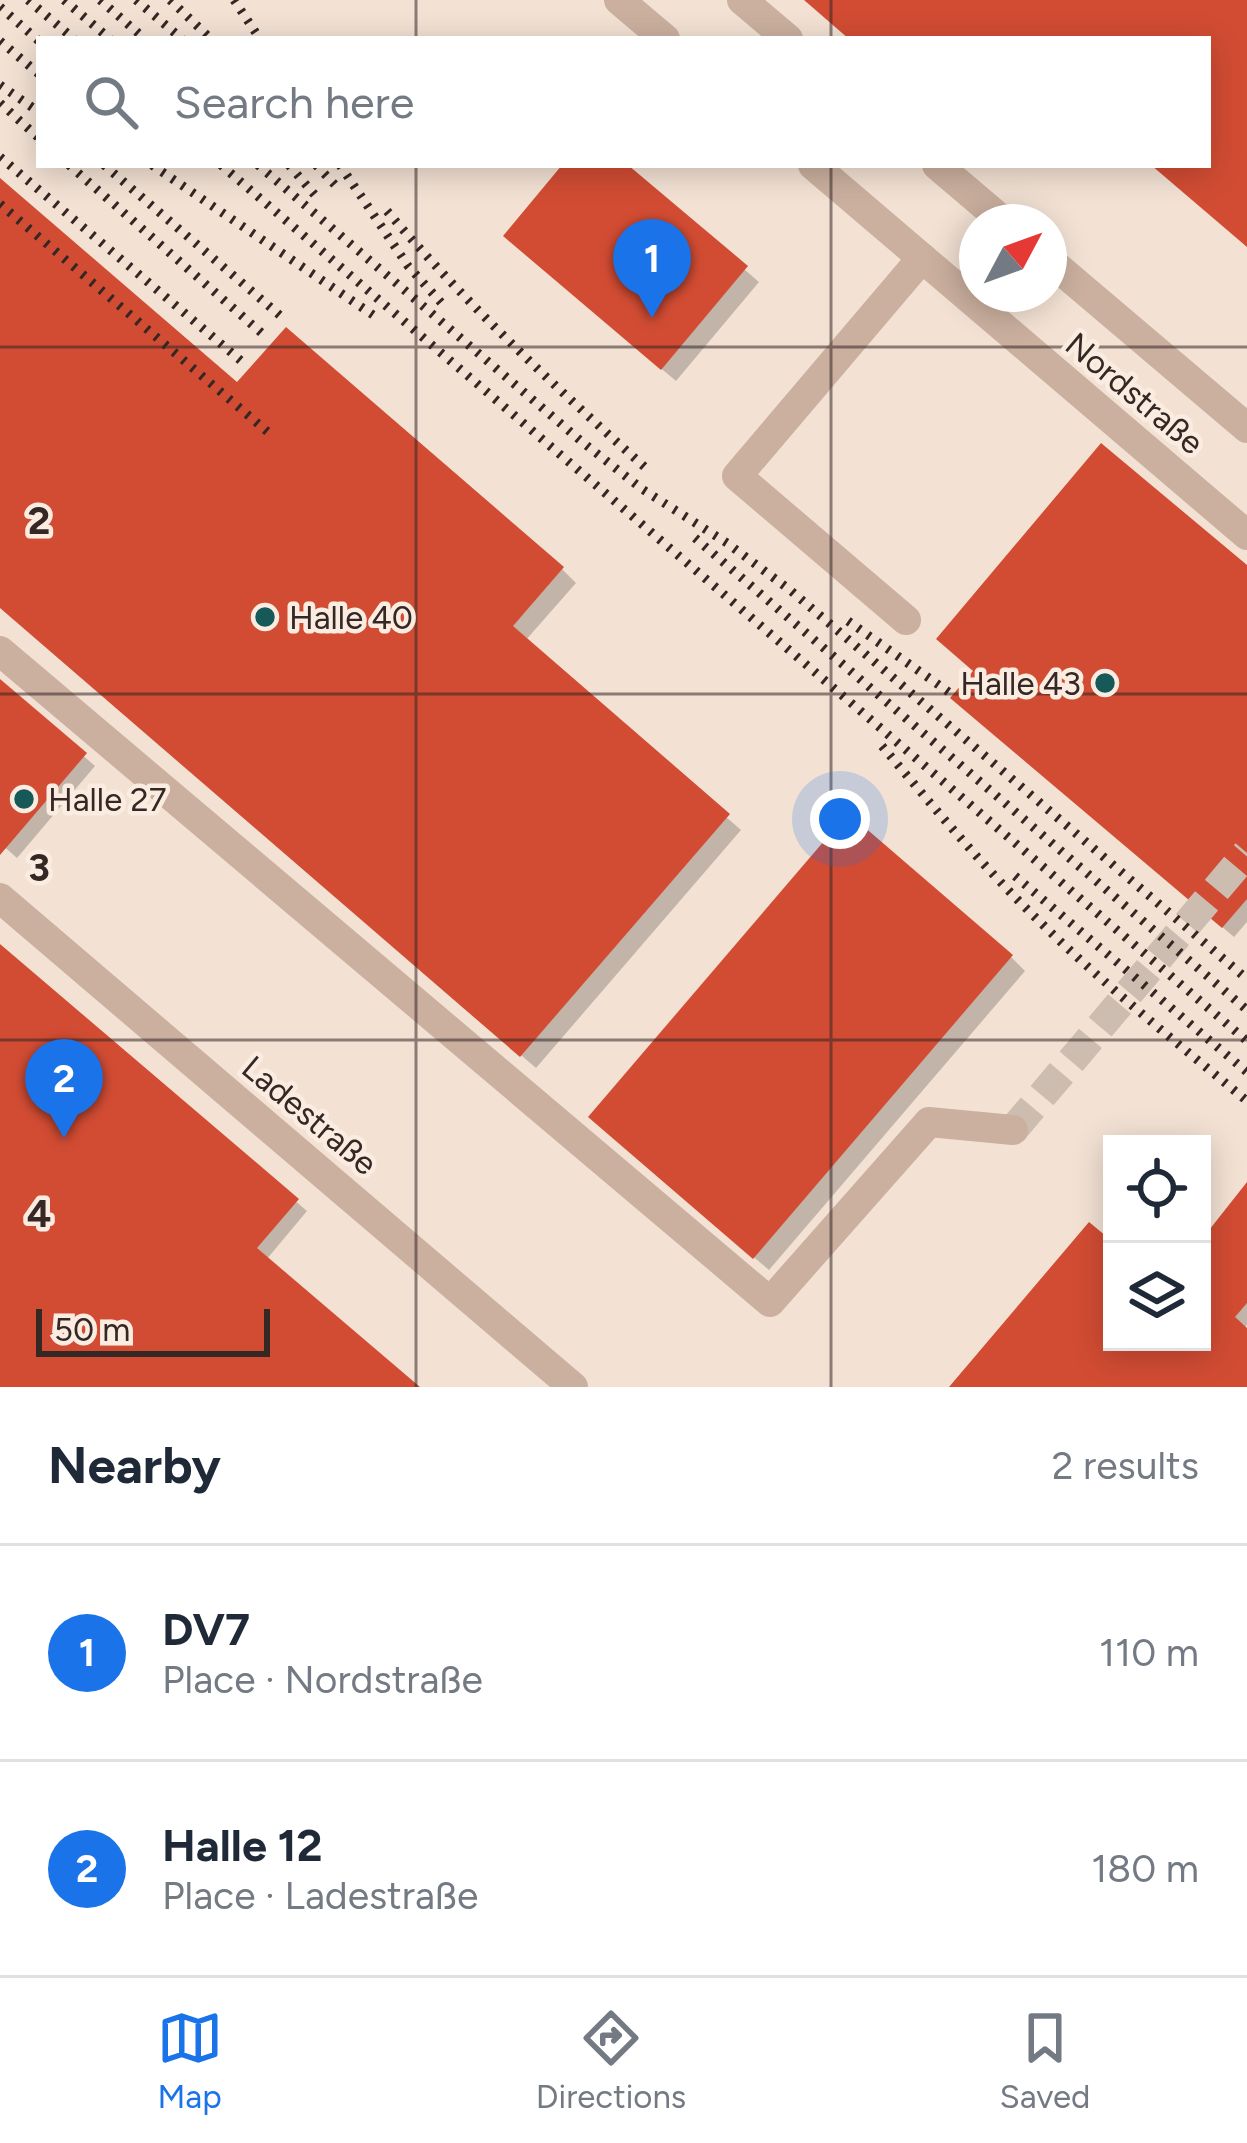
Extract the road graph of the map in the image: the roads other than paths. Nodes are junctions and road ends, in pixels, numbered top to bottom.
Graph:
1 (742, 0) edge
2 (624, 1) edge
3 (662, 36) edge
4 (784, 36) edge
5 (817, 168) edge
6 (941, 168) edge
7 (983, 204) edge
8 (922, 258) junction
9 (1067, 275) edge
10 (1247, 428) edge
11 (1247, 536) edge
12 (905, 620) dead end
13 (0, 651) edge
14 (0, 898) edge
15 (1012, 1130) dead end
16 (573, 1387) edge

1 - 4 street
2 - 3 street
5 - 8 street, Nordstraße
6 - 7 street
8 - 11 street, Nordstraße
8 - 12 street
9 - 10 street, Nordstraße
13 - 15 street
14 - 16 street, Ladestraße

